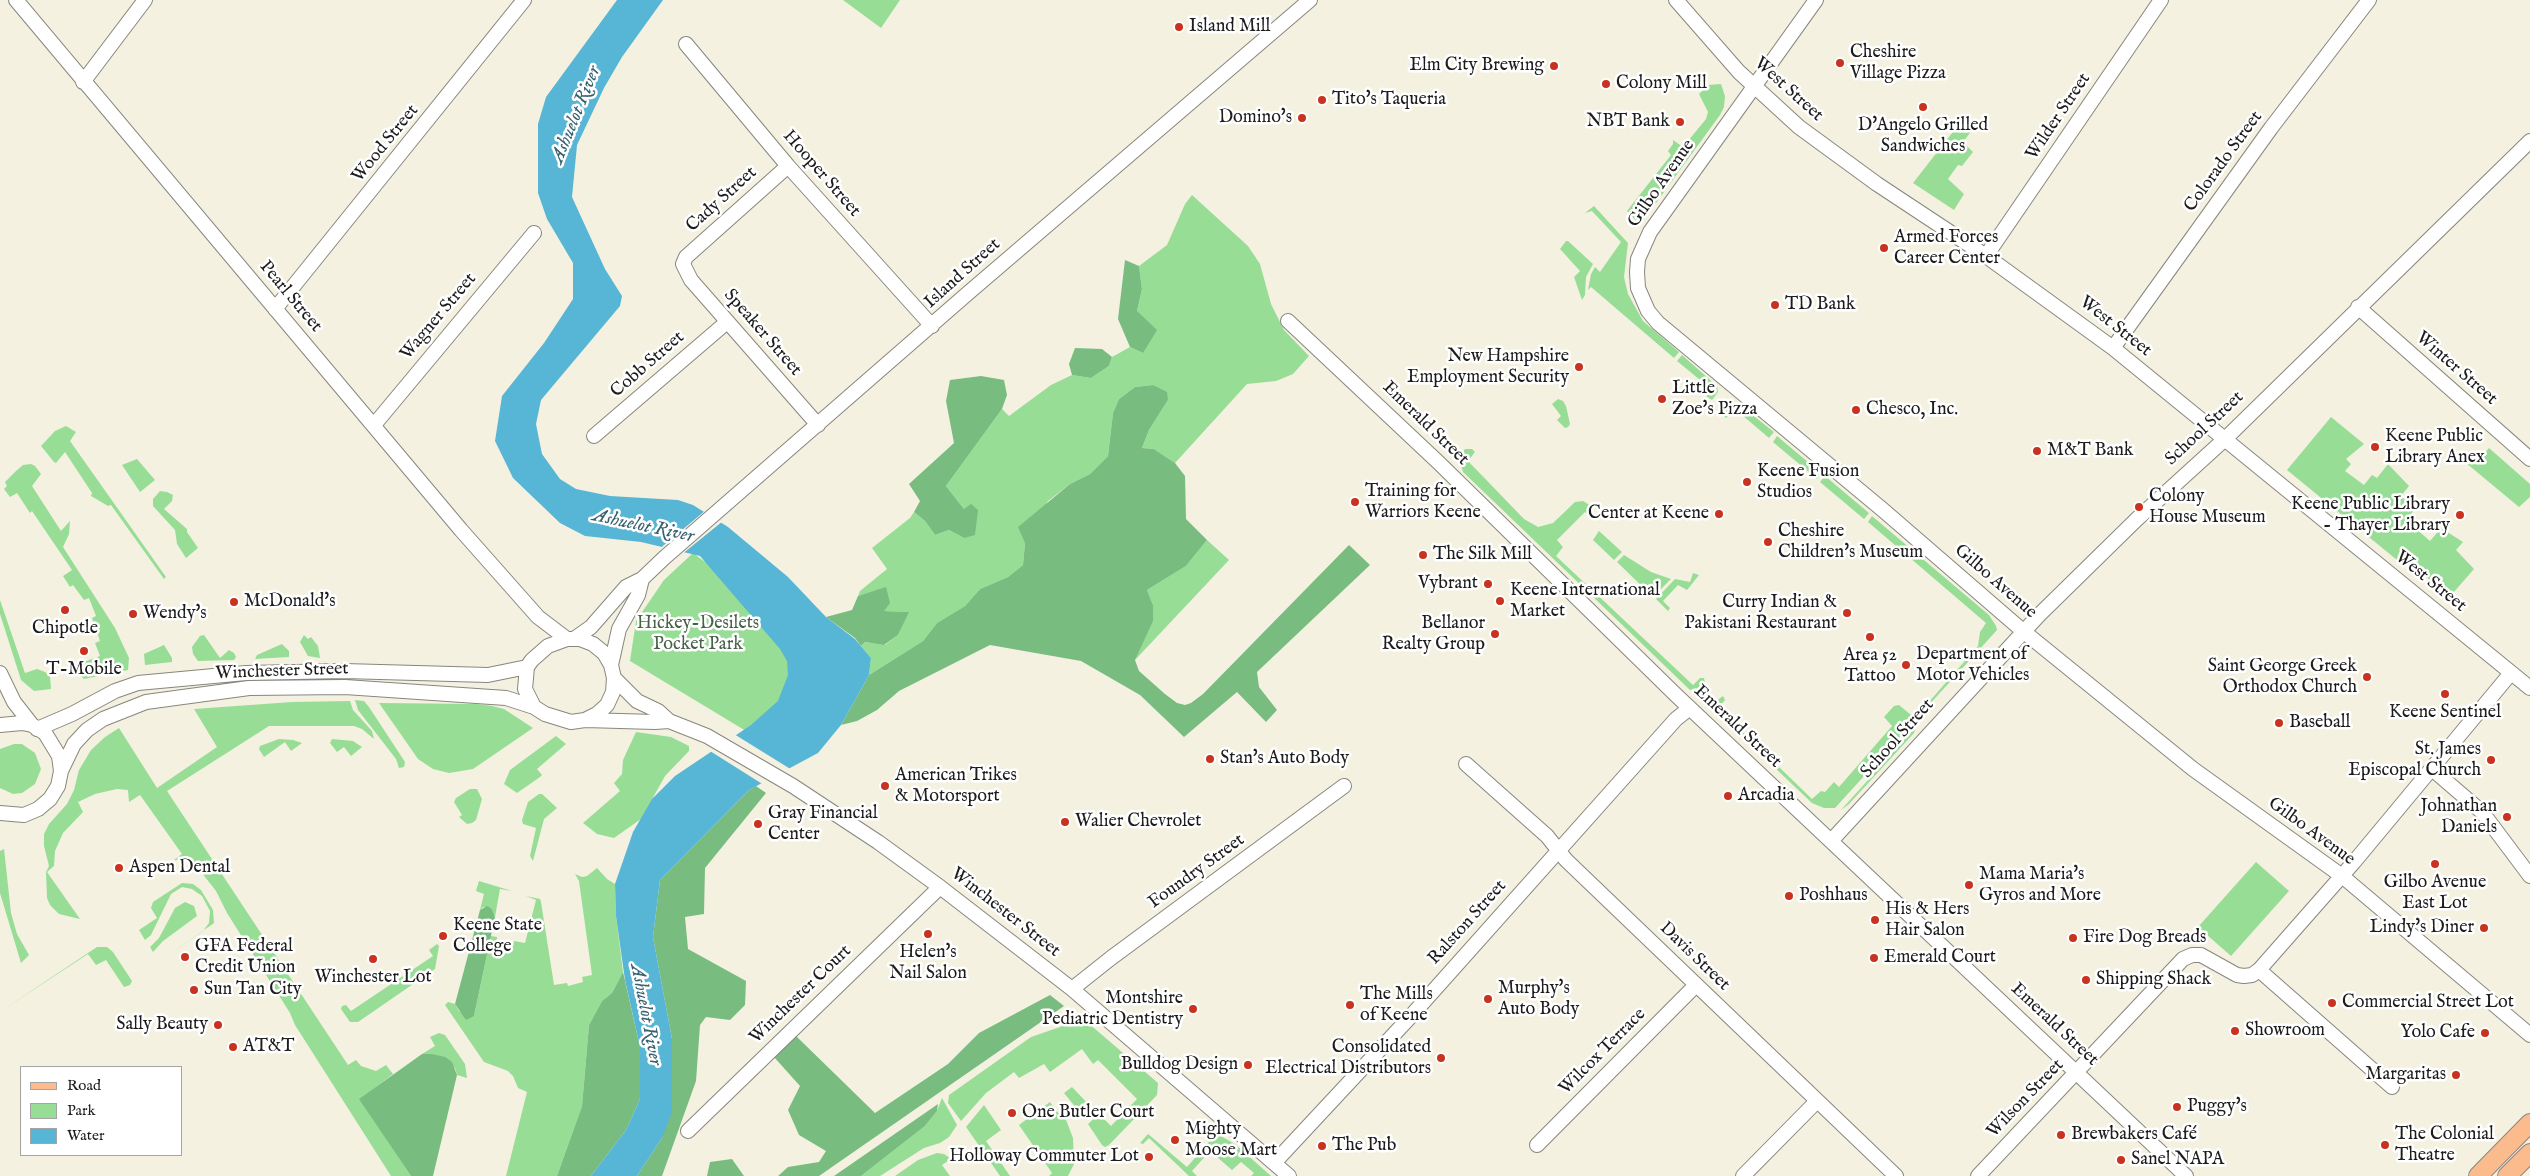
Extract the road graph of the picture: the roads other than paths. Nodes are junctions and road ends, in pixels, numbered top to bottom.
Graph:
1 (16, 0) edge
2 (145, 0) edge
3 (524, 0) edge
4 (1310, 0) edge
5 (1676, 0) edge
6 (1816, 0) edge
7 (2161, 0) edge
8 (2369, 0) edge
9 (686, 44) dead end
10 (83, 82) junction
11 (1753, 86) junction
12 (2530, 141) edge
13 (788, 166) junction
14 (534, 233) dead end
15 (1986, 256) junction
16 (683, 264) joint
17 (2358, 307) junction
18 (275, 309) junction
19 (1288, 321) dead end
20 (726, 322) junction
21 (932, 326) junction
22 (2113, 348) junction
23 (374, 425) junction
24 (818, 425) junction
25 (594, 436) dead end
26 (2225, 439) junction
27 (2530, 459) edge
28 (642, 579) junction
29 (538, 617) junction
30 (2023, 631) junction
31 (570, 639) junction
32 (548, 646) junction
33 (527, 667) junction
34 (613, 672) junction
35 (0, 673) edge
36 (2511, 673) junction
37 (2530, 688) edge
38 (534, 707) junction
39 (1690, 708) junction
40 (585, 720) junction
41 (669, 720) junction
42 (0, 725) edge
43 (34, 727) junction
44 (1466, 764) dead end
45 (2432, 769) junction
46 (61, 771) junction
47 (1344, 786) dead end
48 (0, 813) edge
49 (1832, 840) junction
50 (1558, 850) junction
51 (2342, 876) junction
52 (2530, 876) edge
53 (940, 887) junction
54 (2259, 970) junction
55 (1696, 985) junction
56 (1072, 989) junction
57 (2530, 1035) edge
58 (2078, 1073) junction
59 (2392, 1087) dead end
60 (1817, 1101) junction
61 (2530, 1123) edge
62 (688, 1131) dead end
63 (1537, 1145) dead end
64 (2530, 1153) edge
65 (1274, 1163) junction
66 (1289, 1176) edge
67 (1744, 1176) edge
68 (1896, 1176) edge
69 (1978, 1176) edge
70 (2186, 1176) edge
71 (2478, 1176) edge
72 (2507, 1176) edge

1 - 10 street, Pearl Street
2 - 10 street
3 - 18 street, Wood Street
4 - 21 street, Island Street
5 - 11 street, West Street
6 - 11 street, Gilbo Avenue
7 - 15 street, Wilder Street
8 - 22 street, Colorado Street
9 - 13 street, Hooper Street
10 - 18 street, Pearl Street
11 - 15 street, West Street
11 - 30 street, Gilbo Avenue
12 - 17 street, School Street
13 - 16 street, Cady Street
13 - 21 street, Hooper Street
14 - 23 street, Wagner Street
15 - 22 street, West Street
16 - 20 street, Speaker Street
17 - 26 street, School Street
17 - 27 street, Winter Street
18 - 23 street, Pearl Street
19 - 39 street, Emerald Street
20 - 24 street, Speaker Street
20 - 25 street, Cobb Street
21 - 24 street, Island Street
22 - 26 street, West Street
23 - 29 street, Pearl Street
24 - 28 street, Island Street
26 - 30 street, School Street
26 - 36 street, West Street
28 - 31 street, Island Street
28 - 34 street, Island Street
29 - 31 street, Pearl Street
29 - 32 street, Pearl Street
30 - 49 street, School Street
30 - 51 street, Gilbo Avenue
31 - 32 street
31 - 34 street
32 - 33 street
33 - 38 street
33 - 43 street, Winchester Street
34 - 40 street
34 - 41 street, Winchester Street
35 - 43 street
36 - 37 street, West Street
36 - 45 street
38 - 40 street
38 - 46 street, Winchester Street
39 - 49 street, Emerald Street
39 - 50 street, Ralston Street
40 - 41 street, Winchester Street
41 - 53 street, Winchester Street
42 - 43 street
43 - 46 street
44 - 50 street, Davis Street
45 - 51 street
45 - 52 street
46 - 48 street, Winchester Street
47 - 56 street, Foundry Street
49 - 58 street, Emerald Street
50 - 55 street, Davis Street
50 - 65 street, Ralston Street
51 - 54 street
51 - 57 street, Gilbo Avenue
53 - 56 street, Winchester Street
53 - 62 street, Winchester Court
54 - 58 street, Wilson Street
54 - 59 street
55 - 60 street, Davis Street
55 - 63 street, Wilcox Terrace
56 - 65 street, Winchester Street
58 - 69 street, Wilson Street
58 - 70 street, Emerald Street
60 - 67 street
60 - 68 street, Davis Street
61 - 71 main road
64 - 72 main road
65 - 66 street, Winchester Street

